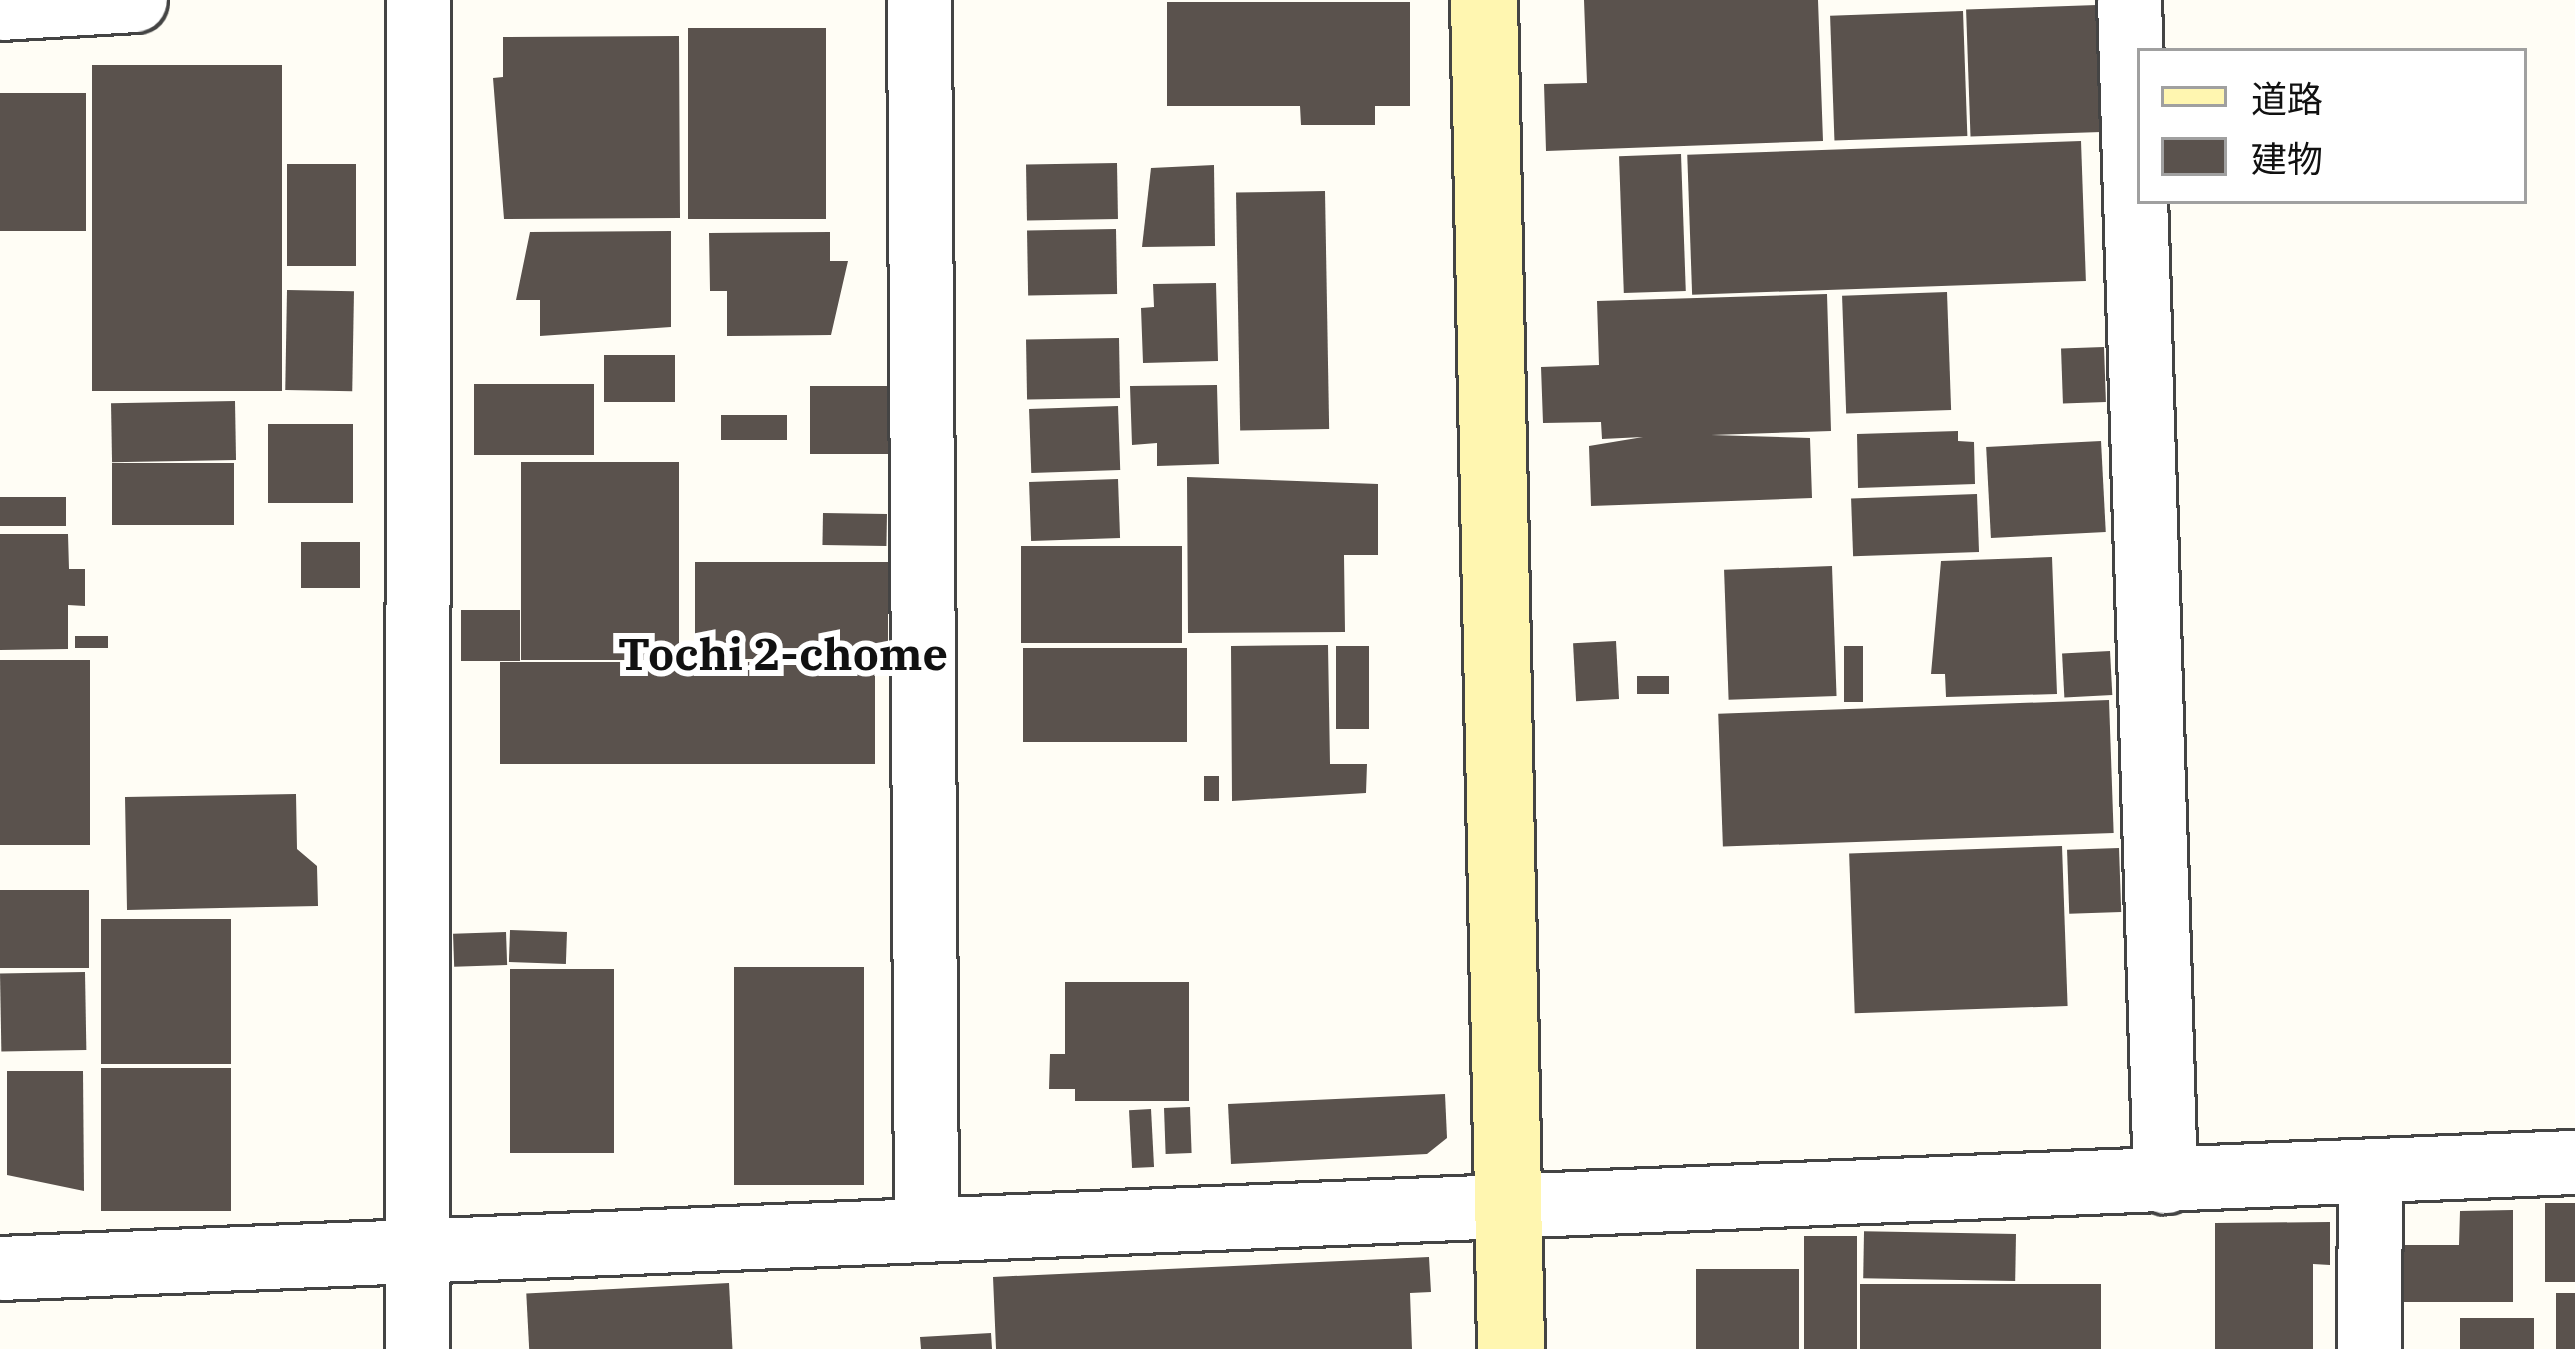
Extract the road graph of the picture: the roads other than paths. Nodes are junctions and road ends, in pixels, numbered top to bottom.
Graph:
1 (135, 0) edge
2 (418, 0) edge
3 (919, 0) edge
4 (1484, 0) edge
5 (2129, 0) edge
6 (0, 8) edge
7 (2575, 1162) edge
8 (2369, 1172) junction
9 (2165, 1181) junction
10 (1509, 1213) junction
11 (926, 1230) junction
12 (418, 1244) junction
13 (0, 1268) edge
14 (417, 1349) edge
15 (1511, 1349) edge
16 (2369, 1349) edge

1 - 6 street
2 - 12 street
3 - 11 street
4 - 10 street
5 - 9 street
7 - 8 street
8 - 9 street
8 - 16 street
9 - 10 street
10 - 11 street
10 - 15 street
11 - 12 street
12 - 13 street
12 - 14 street

